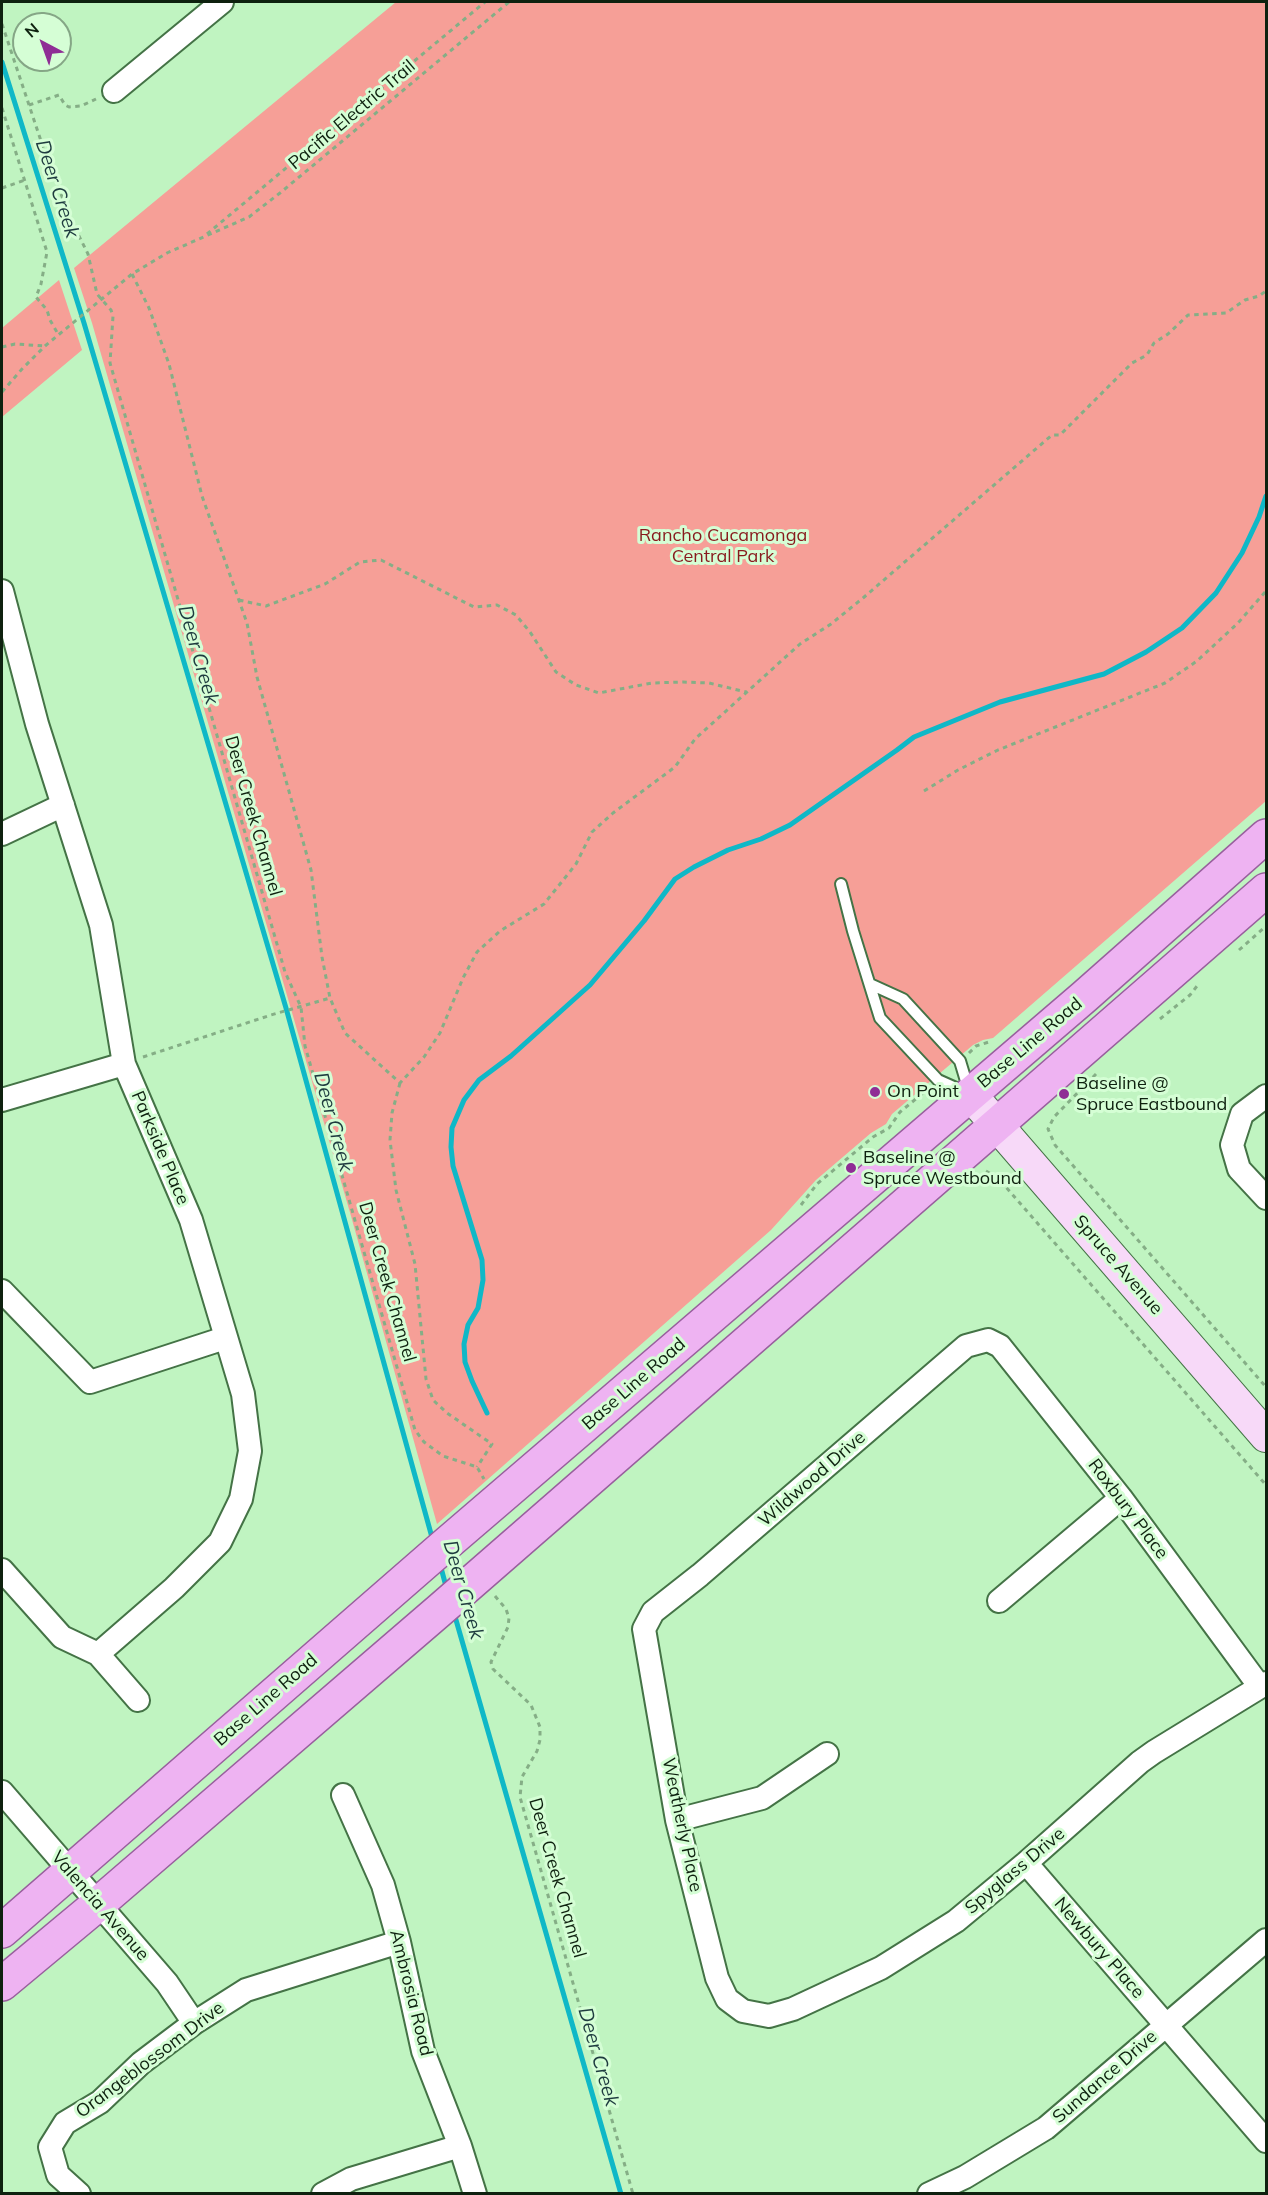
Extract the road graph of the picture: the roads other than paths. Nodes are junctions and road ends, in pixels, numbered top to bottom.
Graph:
1 (222, 2) edge
2 (114, 91) road end
3 (3, 601) edge
4 (63, 805) junction
5 (2, 834) edge
6 (1266, 836) edge
7 (841, 884) dead end
8 (1266, 891) edge
9 (870, 984) junction
10 (124, 1064) junction
11 (970, 1094) junction
12 (1266, 1096) edge
13 (2, 1100) edge
14 (997, 1124) junction
15 (1266, 1198) edge
16 (2, 1291) edge
17 (225, 1338) junction
18 (988, 1340) joint
19 (1266, 1436) edge
20 (1121, 1498) junction
21 (2, 1570) edge
22 (999, 1601) dead end
23 (645, 1629) joint
24 (98, 1654) junction
25 (1263, 1685) edge
26 (138, 1700) dead end
27 (827, 1754) dead end
28 (2, 1792) edge
29 (344, 1795) dead end
30 (677, 1820) junction
31 (1026, 1863) junction
32 (70, 1872) junction
33 (97, 1905) junction
34 (2, 1931) edge
35 (1266, 1941) edge
36 (399, 1942) junction
37 (2, 1984) edge
38 (743, 2011) joint
39 (194, 2023) junction
40 (1165, 2025) junction
41 (1266, 2141) edge
42 (460, 2146) junction
43 (80, 2193) edge
44 (323, 2193) edge
45 (475, 2193) edge
46 (929, 2193) edge

1 - 2 street
3 - 4 street, Parkside Place
4 - 5 street
4 - 10 street, Parkside Place
6 - 11 main road, Base Line Road
7 - 9 lane
8 - 14 main road
9 - 11 lane
9 - 11 lane
10 - 13 street
10 - 17 street, Parkside Place
11 - 14 street, Spruce Avenue
11 - 32 main road, Base Line Road
12 - 15 street
14 - 19 street, Spruce Avenue
14 - 33 main road
16 - 17 street
17 - 24 street, Parkside Place
18 - 20 street, Roxbury Place
18 - 23 street, Wildwood Drive
20 - 22 street
20 - 25 street, Roxbury Place
21 - 24 street
23 - 30 street, Weatherly Place
24 - 26 street
25 - 31 street, Spyglass Drive
27 - 30 street
28 - 32 street, Valencia Avenue
29 - 36 street, Ambrosia Road
30 - 38 street, Weatherly Place
31 - 38 street, Spyglass Drive
31 - 40 street, Newbury Place
32 - 33 street, Valencia Avenue
32 - 34 main road, Base Line Road
33 - 37 main road
33 - 39 street, Valencia Avenue
35 - 40 street, Sundance Drive
36 - 39 street, Orangeblossom Drive
36 - 42 street, Ambrosia Road
39 - 43 street, Orangeblossom Drive
40 - 41 street, Newbury Place
40 - 46 street, Sundance Drive
42 - 44 street
42 - 45 street, Ambrosia Road

